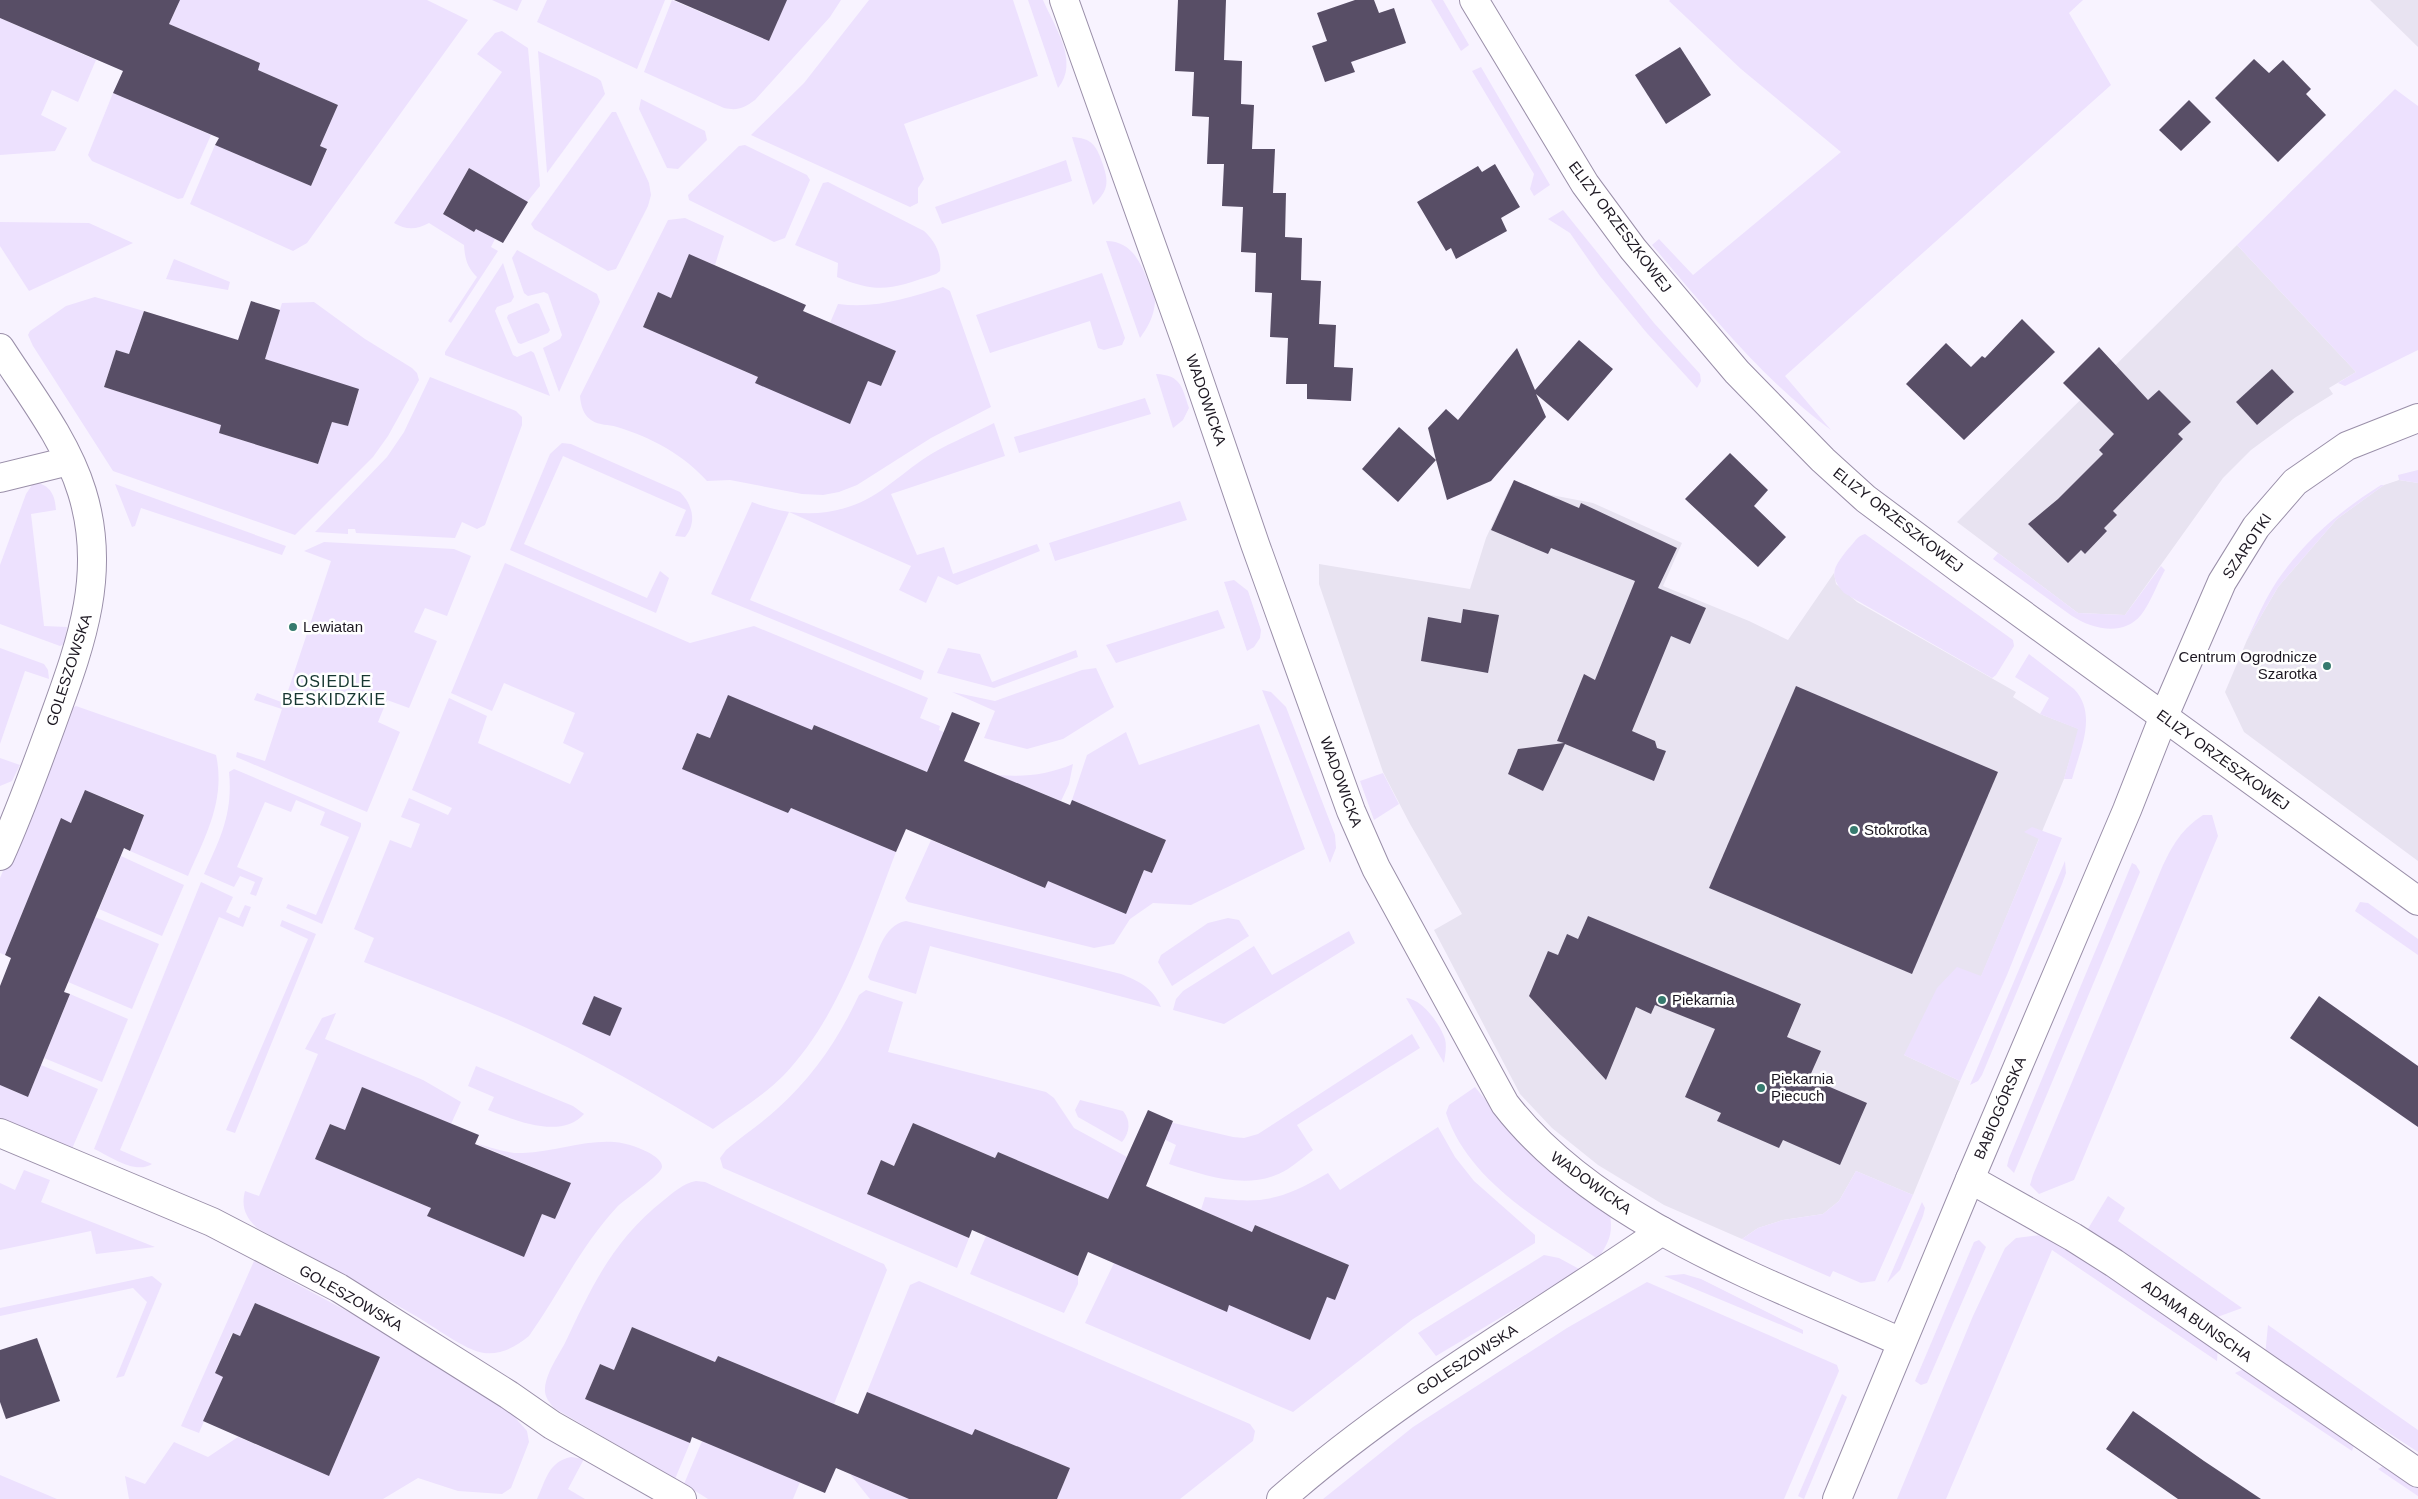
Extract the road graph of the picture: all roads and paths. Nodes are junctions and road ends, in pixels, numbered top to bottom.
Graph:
1 (1064, 0) edge
2 (1474, 0) edge
3 (0, 348) edge
4 (2418, 418) edge
5 (69, 461) junction
6 (0, 478) edge
7 (2164, 716) junction
8 (0, 856) edge
9 (2418, 901) edge
10 (0, 1133) edge
11 (1970, 1179) junction
12 (1662, 1231) junction
13 (1901, 1342) junction
14 (2418, 1474) edge
15 (682, 1499) edge
16 (1281, 1499) edge
17 (1837, 1499) edge

1 - 12 street, WADOWICKA
2 - 7 street, ELIZY ORZESZKOWEJ
3 - 5 street, GOLESZOWSKA
4 - 7 street, SZAROTKI
5 - 6 street
5 - 8 street, GOLESZOWSKA
7 - 9 street, ELIZY ORZESZKOWEJ
7 - 11 street, BABIOGÓRSKA
10 - 15 street, GOLESZOWSKA
11 - 13 street, BABIOGÓRSKA
11 - 14 street, ADAMA BUNSCHA
12 - 13 street, WADOWICKA
12 - 16 street, GOLESZOWSKA
13 - 17 street, BABIOGÓRSKA

